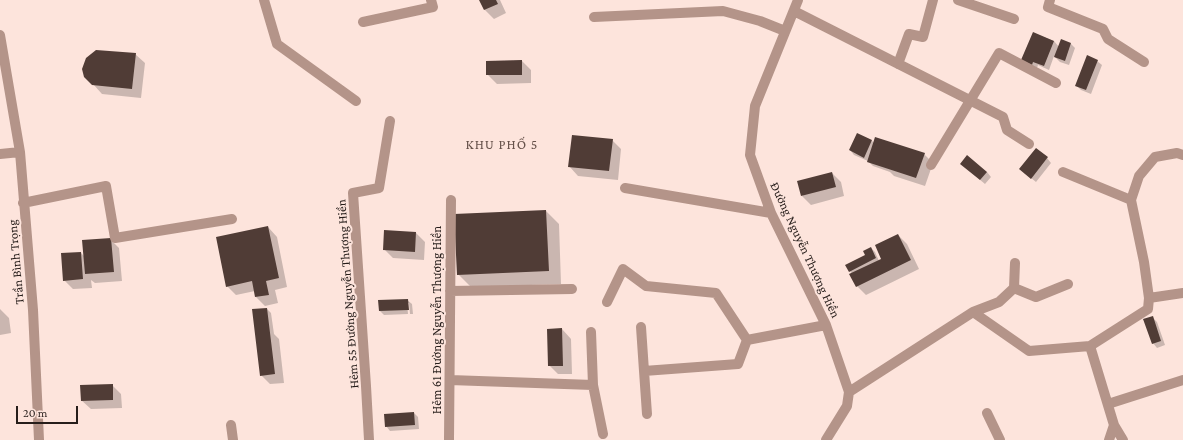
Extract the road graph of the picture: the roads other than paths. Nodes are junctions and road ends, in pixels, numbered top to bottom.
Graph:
1 (264, 0) edge
2 (431, 0) edge
3 (798, 0) edge
4 (933, 0) edge
5 (958, 0) edge
6 (1049, 3) edge
7 (794, 11) junction
8 (594, 17) dead end
9 (1014, 19) dead end
10 (363, 22) dead end
11 (785, 31) junction
12 (0, 34) edge
13 (2, 56) edge
14 (1144, 62) dead end
15 (898, 64) junction
16 (1056, 83) dead end
17 (970, 100) junction
18 (356, 101) dead end
19 (390, 120) dead end
20 (1029, 144) dead end
21 (20, 152) junction
22 (0, 154) edge
23 (1183, 155) edge
24 (931, 165) dead end
25 (1063, 172) dead end
26 (625, 188) dead end
27 (451, 200) dead end
28 (1131, 200) junction
29 (23, 203) junction
30 (771, 213) junction
31 (232, 219) dead end
32 (1015, 263) dead end
33 (1068, 284) dead end
34 (1014, 288) junction
35 (572, 289) dead end
36 (450, 291) junction
37 (1183, 293) edge
38 (1148, 298) junction
39 (607, 302) dead end
40 (973, 312) junction
41 (826, 325) junction
42 (641, 327) dead end
43 (591, 332) dead end
44 (747, 340) junction
45 (1090, 346) junction
46 (644, 371) junction
47 (450, 380) junction
48 (1183, 380) edge
49 (593, 385) junction
50 (849, 392) junction
51 (1108, 404) junction
52 (987, 413) dead end
53 (647, 414) dead end
54 (231, 425) dead end
55 (1114, 425) junction
56 (602, 434) dead end
57 (40, 440) edge
58 (233, 440) edge
59 (369, 440) edge
60 (449, 440) edge
61 (826, 440) edge
62 (1000, 440) edge
63 (1109, 440) edge
64 (1123, 440) edge

1 - 18 street
2 - 10 street
3 - 7 street, Đường Nguyễn Thượng Hiền
4 - 15 street
5 - 9 street
6 - 14 street
7 - 11 street, Đường Nguyễn Thượng Hiền
7 - 15 street
8 - 11 street
11 - 30 street, Đường Nguyễn Thượng Hiền
12 - 13 street, Trần Bình Trọng
13 - 21 street, Trần Bình Trọng
15 - 17 street
16 - 17 street
17 - 20 street
17 - 24 street
19 - 59 street, Hẻm 55 Đường Nguyễn Thượng Hiền
21 - 22 street
21 - 29 street, Trần Bình Trọng
23 - 28 street
25 - 28 street
26 - 30 street
27 - 36 street, Hẻm 61 Đường Nguyễn Thượng Hiền
28 - 38 street
29 - 31 street
29 - 57 street, Trần Bình Trọng
30 - 41 street, Đường Nguyễn Thượng Hiền
32 - 34 street
33 - 34 street
34 - 40 street
35 - 36 street
36 - 47 street, Hẻm 61 Đường Nguyễn Thượng Hiền
37 - 38 street
38 - 45 street
39 - 44 street
40 - 45 street
40 - 50 street
41 - 44 street
41 - 50 street, Đường Nguyễn Thượng Hiền
42 - 46 street
43 - 49 street
44 - 46 street
45 - 51 street
46 - 53 street
47 - 49 street
47 - 60 street, Hẻm 61 Đường Nguyễn Thượng Hiền
48 - 51 street
49 - 56 street
50 - 61 street
51 - 55 street
52 - 62 street
54 - 58 street
55 - 63 street
55 - 64 street

